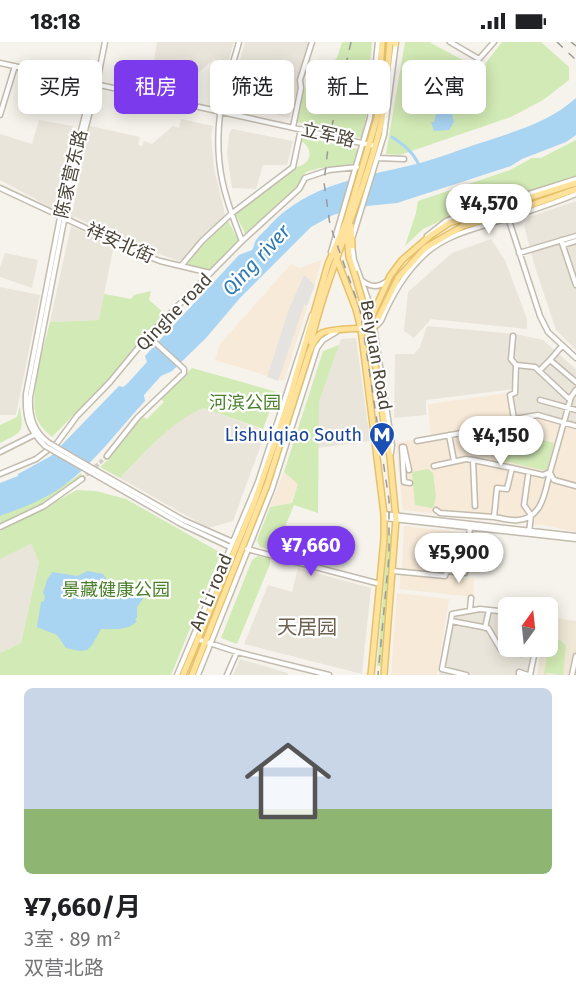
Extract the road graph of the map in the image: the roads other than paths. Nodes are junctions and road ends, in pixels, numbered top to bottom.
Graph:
1 (105, 42) edge
2 (239, 42) edge
3 (312, 42) edge
4 (380, 42) edge
5 (450, 42) edge
6 (494, 42) edge
7 (394, 43) edge
8 (101, 60) edge
9 (234, 60) edge
10 (377, 60) edge
11 (379, 60) edge
12 (0, 63) edge
13 (15, 66) junction
14 (18, 67) edge
15 (102, 85) edge
16 (390, 102) edge
17 (210, 110) edge
18 (88, 114) edge
19 (220, 114) edge
20 (229, 114) edge
21 (370, 114) edge
22 (377, 114) edge
23 (388, 114) edge
24 (0, 116) edge
25 (383, 116) joint
26 (293, 128) junction
27 (301, 129) junction
28 (369, 145) junction
29 (377, 158) junction
30 (404, 159) dead end
31 (363, 170) junction
32 (576, 181) edge
33 (0, 188) edge
34 (576, 189) edge
35 (576, 194) edge
36 (503, 204) junction
37 (231, 214) junction
38 (507, 216) junction
39 (62, 218) junction
40 (355, 219) junction
41 (342, 221) junction
42 (345, 229) junction
43 (451, 231) junction
44 (462, 232) junction
45 (576, 236) edge
46 (561, 240) junction
47 (242, 241) junction
48 (334, 241) junction
49 (576, 242) edge
50 (563, 245) junction
51 (352, 246) joint
52 (519, 253) junction
53 (335, 254) junction
54 (328, 264) junction
55 (181, 266) junction
56 (211, 273) junction
57 (360, 280) junction
58 (386, 282) junction
59 (576, 285) edge
60 (316, 306) junction
61 (372, 316) junction
62 (374, 327) junction
63 (361, 329) junction
64 (339, 330) junction
65 (148, 336) junction
66 (513, 336) dead end
67 (562, 346) junction
68 (309, 353) junction
69 (576, 358) edge
70 (550, 360) junction
71 (516, 365) junction
72 (539, 371) junction
73 (576, 382) edge
74 (576, 390) edge
75 (570, 397) junction
76 (540, 400) dead end
77 (567, 408) junction
78 (576, 410) edge
79 (514, 419) junction
80 (564, 422) junction
81 (576, 426) edge
82 (36, 435) junction
83 (449, 435) junction
84 (417, 441) dead end
85 (0, 452) edge
86 (107, 456) tunnel mouth
87 (390, 457) junction
88 (473, 460) junction
89 (454, 461) junction
90 (434, 466) dead end
91 (512, 468) junction
92 (409, 470) dead end
93 (524, 471) junction
94 (550, 472) junction
95 (95, 473) junction
96 (533, 473) junction
97 (0, 474) edge
98 (528, 476) junction
99 (82, 479) tunnel mouth
100 (410, 483) dead end
101 (576, 486) edge
102 (395, 499) junction
103 (382, 501) junction
104 (475, 506) dead end
105 (436, 510) dead end
106 (531, 515) junction
107 (384, 516) junction
108 (396, 517) junction
109 (494, 517) junction
110 (0, 527) edge
111 (470, 527) junction
112 (385, 532) junction
113 (529, 532) junction
114 (396, 533) junction
115 (576, 537) edge
116 (233, 542) junction
117 (230, 547) junction
118 (247, 549) junction
119 (393, 571) junction
120 (380, 584) junction
121 (471, 598) dead end
122 (470, 610) junction
123 (489, 610) junction
124 (498, 611) edge
125 (451, 621) junction
126 (485, 628) junction
127 (193, 637) junction
128 (208, 643) junction
129 (498, 644) edge
130 (237, 652) junction
131 (576, 656) edge
132 (533, 657) edge
133 (291, 667) junction
134 (303, 669) junction
135 (371, 672) edge
136 (384, 672) edge
137 (177, 675) edge
138 (183, 675) edge
139 (192, 675) edge
140 (198, 675) edge
141 (227, 675) edge
142 (295, 675) edge
143 (329, 675) edge
144 (466, 675) edge
145 (519, 675) edge
146 (529, 675) edge
147 (572, 675) edge

1 - 8 street, 陈家营东路
2 - 9 street
3 - 26 street
4 - 10 street
4 - 11 main road
5 - 6 street
7 - 16 street
7 - 25 main road
12 - 13 street, 立军路
13 - 14 street, 立军路
13 - 24 street
15 - 17 street, 立军路
18 - 39 street, 陈家营东路
19 - 37 street
20 - 26 street, 立军路
21 - 28 street
22 - 28 main road
23 - 29 street
25 - 28 main road
26 - 27 street, 立军路
27 - 28 street, 立军路
27 - 37 street
28 - 31 main road
28 - 31 street
29 - 30 street
29 - 31 street
31 - 40 main road, An Li road
31 - 41 main road
31 - 47 street, Qinghe road
32 - 36 main road
33 - 39 street, 祥安北街
34 - 38 main road
35 - 38 street
36 - 38 street
36 - 58 main road
37 - 47 street
37 - 55 street
38 - 43 main road
38 - 44 street
38 - 52 street
39 - 55 street, 祥安北街
39 - 82 street, 陈家营东路
40 - 42 main road, An Li road
40 - 51 main road
41 - 42 main road, An Li road
41 - 48 street, An Li road
42 - 48 main road
42 - 53 main road, An Li road
42 - 87 main road, Beiyuan Road, bridge
43 - 44 main road
43 - 62 main road
44 - 62 street
45 - 46 street
46 - 50 street
46 - 52 street
47 - 56 street, Qinghe road
48 - 54 street, An Li road
49 - 50 street
50 - 59 street
51 - 57 street, Beiyuan Road
52 - 67 street
53 - 54 main road, An Li road
53 - 63 main road, Beiyuan Road
53 - 68 main road, An Li road
54 - 60 main road, An Li road
55 - 56 street, 祥安北街
56 - 65 street, Qinghe road
57 - 58 street
57 - 61 street, Beiyuan Road
58 - 61 main road
60 - 116 street, An Li road
60 - 127 main road, An Li road
61 - 62 street, Beiyuan Road
61 - 63 main road
62 - 63 main road, An Li road
62 - 87 street, Beiyuan Road
63 - 64 main road, An Li road
63 - 103 main road, Beiyuan Road
64 - 68 main road, An Li road
64 - 118 street, An Li road
65 - 86 street
65 - 97 street, Qinghe road
66 - 71 street
67 - 69 street
67 - 70 street
68 - 128 main road, An Li road
70 - 72 street
70 - 73 street
71 - 72 street
71 - 79 street
72 - 75 street
74 - 75 street
75 - 77 street
76 - 77 street
77 - 78 street
77 - 80 street
79 - 80 street
79 - 83 street
80 - 81 street
80 - 94 street
82 - 85 street
82 - 95 street, 陈家营东路, bridge
83 - 84 street
83 - 89 street
87 - 102 main road, Beiyuan Road
88 - 89 street
88 - 91 street
88 - 104 street
89 - 90 street
91 - 93 street
91 - 109 street
92 - 100 street
93 - 96 street
93 - 98 street
94 - 96 street
94 - 101 street
94 - 106 street
95 - 116 street, 陈家营东路
95 - 117 street, 陈家营东路
96 - 98 street
98 - 106 street
99 - 110 street
102 - 103 main road
102 - 108 main road, Beiyuan Road
103 - 107 main road, Beiyuan Road
105 - 109 street
106 - 109 street
106 - 113 street
107 - 108 street
107 - 112 main road, Beiyuan Road
108 - 111 street
108 - 113 street
108 - 114 main road, Beiyuan Road
111 - 113 street
111 - 119 street
112 - 114 main road
112 - 120 main road, Beiyuan Road
113 - 115 street
114 - 119 main road, Beiyuan Road
116 - 117 street, An Li road
117 - 127 street, An Li road
118 - 120 street
118 - 128 street, An Li road
119 - 136 main road, Beiyuan Road
120 - 135 main road, Beiyuan Road
121 - 122 street
122 - 123 street
122 - 125 street
123 - 124 street
123 - 126 street
125 - 126 street
125 - 144 street
126 - 129 street
127 - 128 street
127 - 137 street, An Li road
127 - 138 main road, An Li road
128 - 130 street
128 - 139 main road, An Li road
128 - 140 street, An Li road
130 - 133 street
130 - 141 street
131 - 147 street
132 - 146 street
133 - 134 street
133 - 142 street
134 - 142 street
134 - 143 street
135 - 136 main road
145 - 146 street

